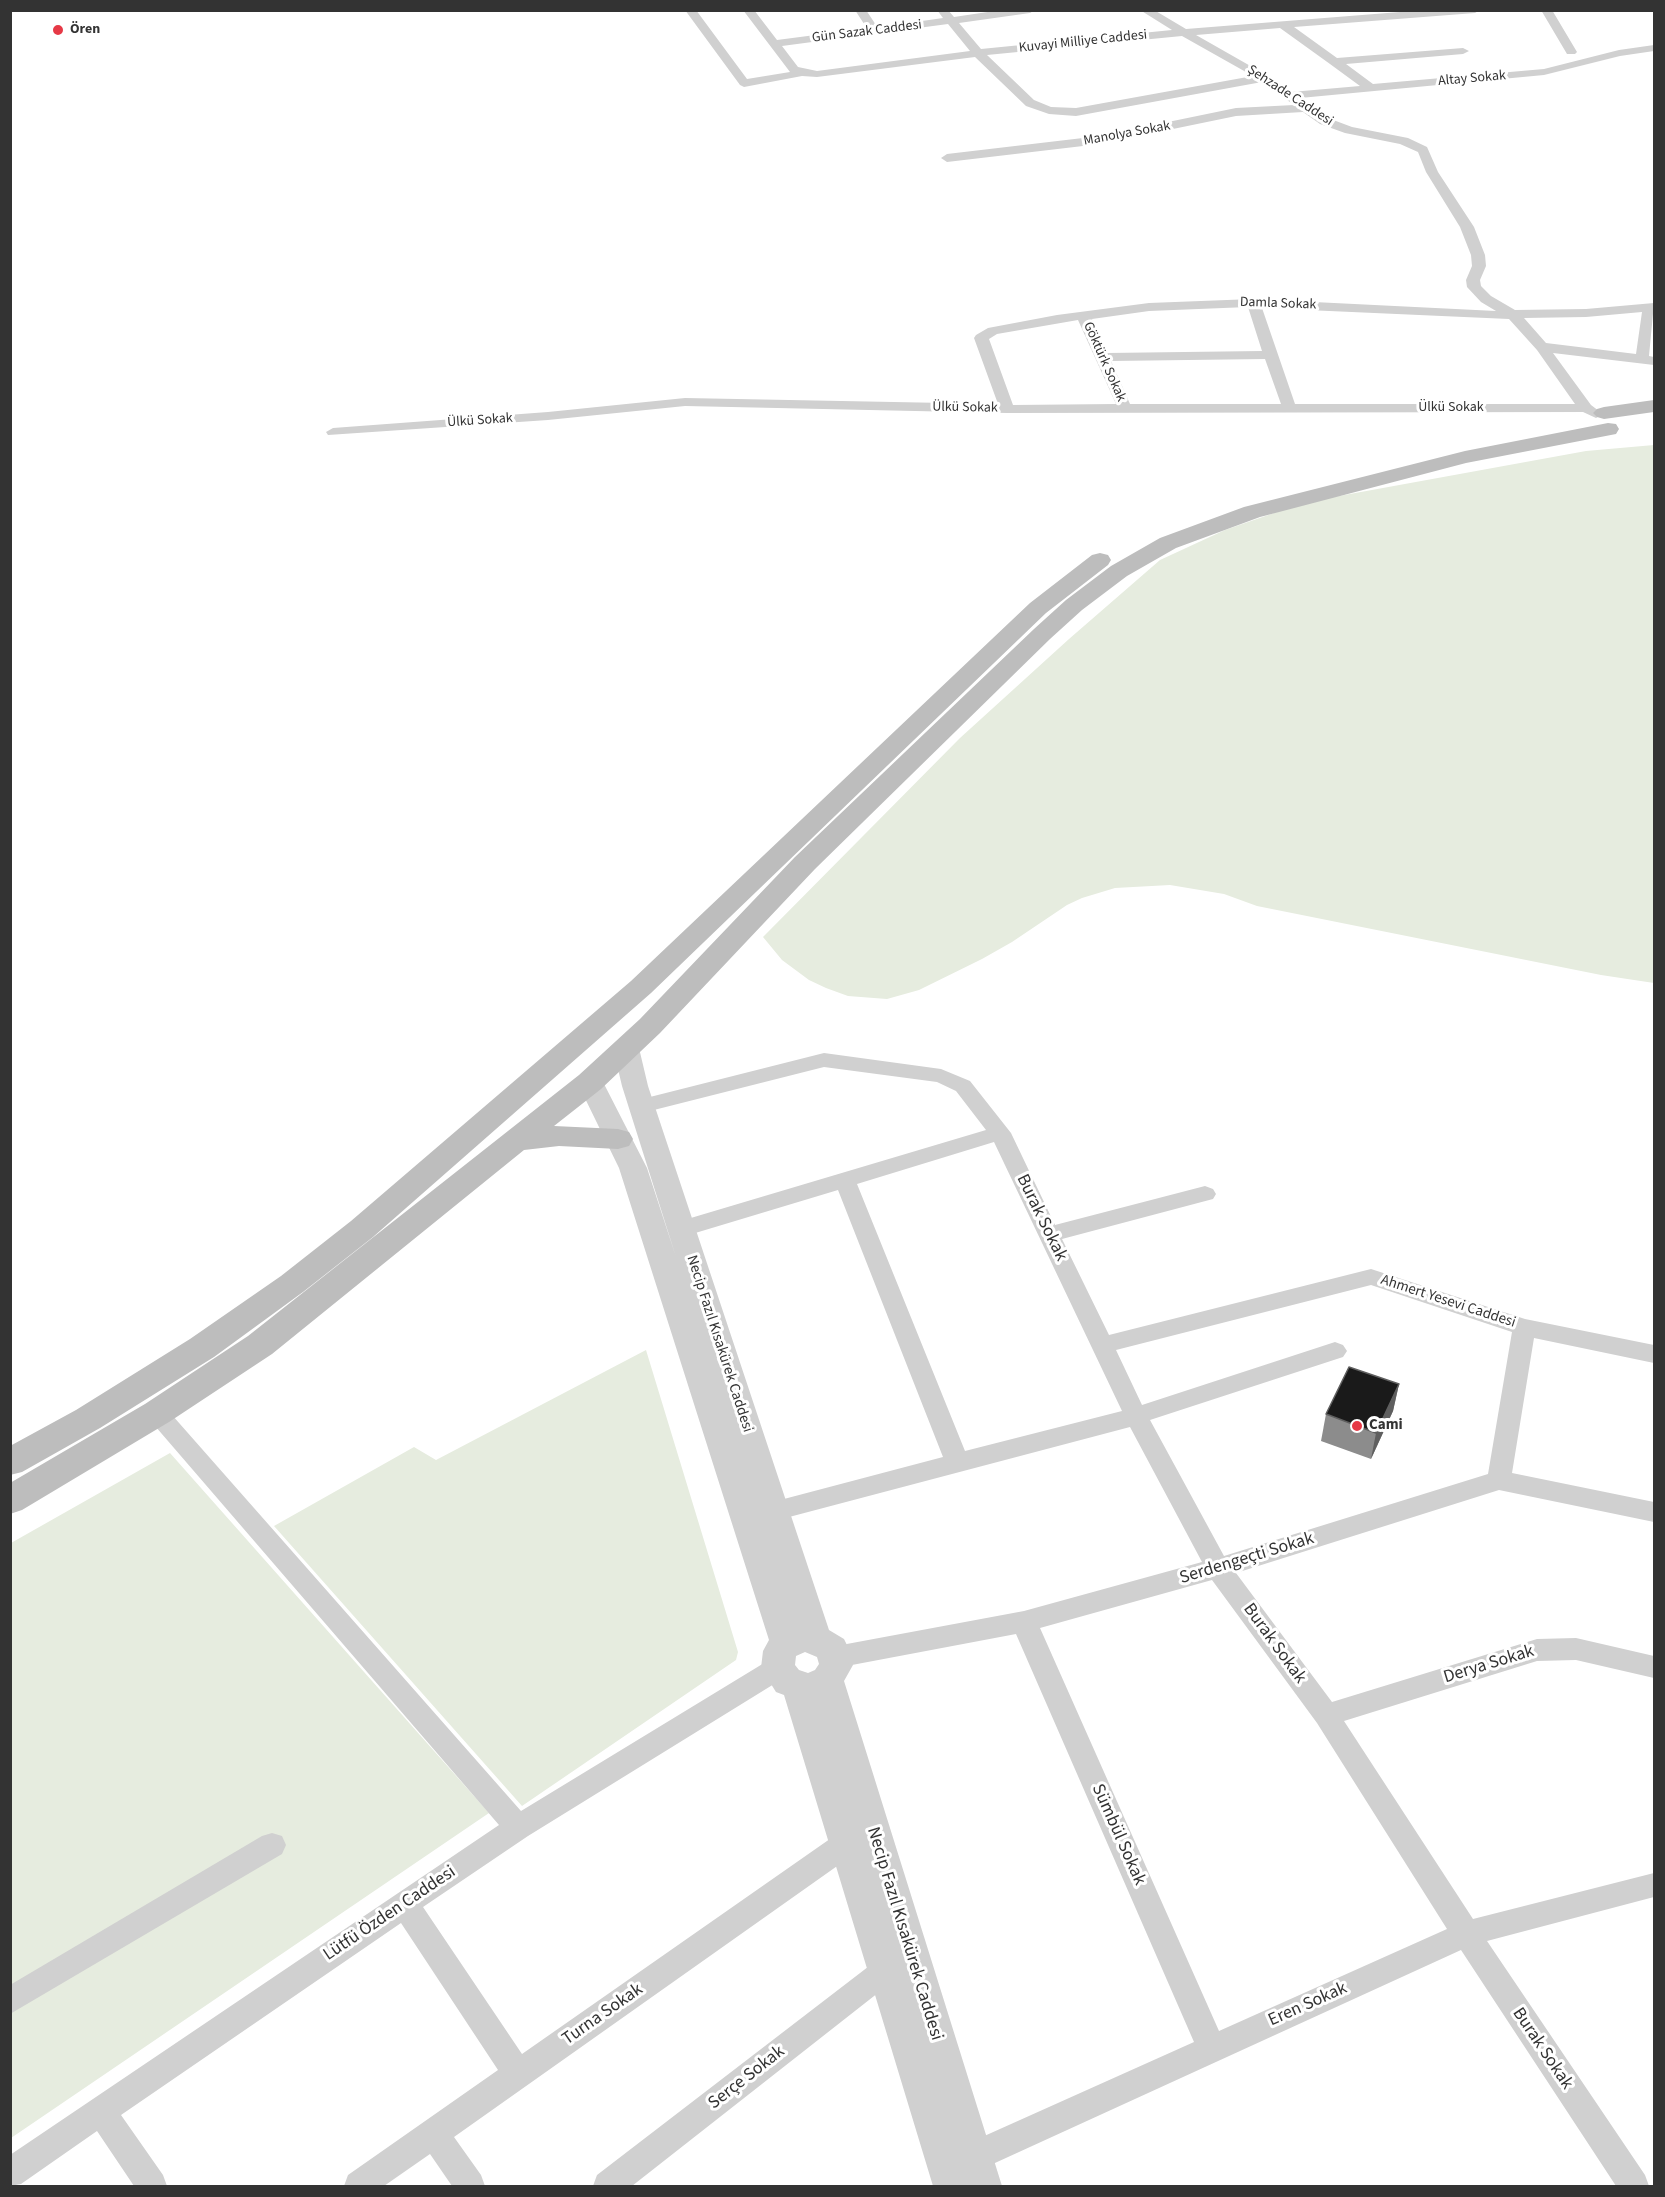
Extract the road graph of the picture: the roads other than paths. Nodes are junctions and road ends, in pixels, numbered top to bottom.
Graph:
1 (690, 10) edge
2 (764, 10) edge
3 (860, 10) edge
4 (989, 10) edge
5 (1030, 10) edge
6 (1145, 10) edge
7 (1475, 10) edge
8 (1546, 10) edge
9 (748, 11) edge
10 (1362, 15) edge
11 (946, 16) edge
12 (1282, 24) junction
13 (870, 25) junction
14 (1185, 32) junction
15 (773, 41) junction
16 (1654, 48) edge
17 (1463, 51) dead end
18 (1571, 52) dead end
19 (978, 53) junction
20 (1334, 62) junction
21 (802, 73) junction
22 (1264, 78) junction
23 (1372, 89) junction
24 (1287, 96) junction
25 (1307, 108) junction
26 (947, 158) dead end
27 (1253, 303) junction
28 (1652, 308) edge
29 (1083, 315) junction
30 (1513, 315) junction
31 (1542, 347) junction
32 (1269, 355) junction
33 (1102, 357) junction
34 (1648, 360) edge
35 (1654, 406) edge
36 (1007, 409) junction
37 (1125, 410) junction
38 (1290, 410) junction
39 (1600, 418) junction
40 (1654, 421) edge
41 (333, 432) dead end
42 (592, 1032) junction
43 (626, 1048) junction
44 (554, 1064) junction
45 (590, 1082) junction
46 (642, 1106) junction
47 (1000, 1133) junction
48 (618, 1139) junction
49 (516, 1141) junction
50 (845, 1180) junction
51 (1205, 1194) dead end
52 (682, 1229) junction
53 (1049, 1234) junction
54 (1524, 1327) junction
55 (1103, 1346) junction
56 (1335, 1351) dead end
57 (1654, 1354) edge
58 (157, 1413) junction
59 (1136, 1416) junction
60 (10, 1462) edge
61 (958, 1463) junction
62 (1499, 1480) junction
63 (10, 1500) edge
64 (774, 1511) junction
65 (1654, 1512) edge
66 (1218, 1568) junction
67 (1024, 1622) junction
68 (807, 1662) junction
69 (1654, 1667) edge
70 (1326, 1715) junction
71 (518, 1827) junction
72 (847, 1844) junction
73 (272, 1845) dead end
74 (1654, 1885) edge
75 (405, 1904) junction
76 (1466, 1934) junction
77 (887, 1969) junction
78 (10, 2001) edge
79 (1212, 2049) junction
80 (518, 2074) junction
81 (101, 2111) junction
82 (434, 2134) junction
83 (977, 2172) edge
84 (10, 2173) edge
85 (152, 2187) edge
86 (359, 2187) edge
87 (470, 2187) edge
88 (608, 2187) edge
89 (953, 2187) edge
90 (1634, 2187) edge

1 - 21 street, Kuvayi Milliye Caddesi
2 - 9 street
3 - 13 street
4 - 11 street, Gün Sazak Caddesi
5 - 11 street, Gün Sazak Caddesi
6 - 14 street, Şehzade Caddesi
7 - 10 street, Kuvayi Milliye Caddesi
8 - 18 street
9 - 15 street
10 - 12 street, Kuvayi Milliye Caddesi
11 - 13 street, Gün Sazak Caddesi
11 - 15 street, Gün Sazak Caddesi
11 - 19 street
12 - 14 street, Kuvayi Milliye Caddesi
12 - 20 street
13 - 15 street, Gün Sazak Caddesi
14 - 19 street, Kuvayi Milliye Caddesi
14 - 22 street, Şehzade Caddesi
15 - 21 street
16 - 23 street, Altay Sokak
17 - 20 street
19 - 21 street, Kuvayi Milliye Caddesi
19 - 22 street
20 - 23 street
22 - 24 street, Şehzade Caddesi
23 - 24 street, Altay Sokak
24 - 25 street, Şehzade Caddesi
25 - 26 street, Manolya Sokak
25 - 30 street, Şehzade Caddesi
27 - 29 street, Damla Sokak
27 - 30 street, Damla Sokak
27 - 32 street
28 - 30 street, Damla Sokak
28 - 34 street
29 - 33 street, Göktürk Sokak
29 - 36 street, Damla Sokak
30 - 31 street
31 - 34 street
31 - 39 street
32 - 33 street
32 - 38 street
33 - 37 street, Göktürk Sokak
35 - 39 main road
36 - 37 street, Ülkü Sokak
36 - 41 street, Ülkü Sokak
37 - 38 street, Ülkü Sokak
38 - 39 street, Ülkü Sokak
39 - 40 main road
39 - 42 main road
39 - 43 main road
42 - 43 main road
42 - 44 main road
43 - 45 main road
43 - 46 street, Necip Fazıl Kısakürek Caddesi
44 - 45 main road
44 - 60 main road
45 - 48 street, Necip Fazıl Kısakürek Caddesi
45 - 49 main road
46 - 47 street, Burak Sokak
46 - 52 street, Necip Fazıl Kısakürek Caddesi
47 - 50 street
47 - 53 street, Burak Sokak
48 - 49 main road
48 - 68 street, Necip Fazıl Kısakürek Caddesi
49 - 58 main road
50 - 52 street
50 - 61 street
51 - 53 street
52 - 64 street, Necip Fazıl Kısakürek Caddesi
53 - 55 street, Burak Sokak
54 - 55 street, Ahmert Yesevi Caddesi
54 - 57 street, Ahmert Yesevi Caddesi
54 - 62 street
55 - 59 street, Burak Sokak
56 - 59 street
58 - 63 main road
58 - 71 street
59 - 61 street
59 - 66 street, Burak Sokak
61 - 64 street
62 - 65 street, Serdengeçti Sokak
62 - 66 street, Serdengeçti Sokak
64 - 68 street, Necip Fazıl Kısakürek Caddesi
66 - 67 street, Serdengeçti Sokak
66 - 70 street, Burak Sokak
67 - 68 street, Serdengeçti Sokak
67 - 79 street, Sümbül Sokak
68 - 71 street, Lütfü Özden Caddesi
68 - 72 street, Necip Fazıl Kısakürek Caddesi
68 - 83 street, Necip Fazıl Kısakürek Caddesi
69 - 70 street, Derya Sokak
70 - 76 street, Burak Sokak
71 - 75 street, Lütfü Özden Caddesi
72 - 77 street, Necip Fazıl Kısakürek Caddesi
72 - 80 street, Turna Sokak
73 - 78 street
74 - 76 street, Eren Sokak
75 - 80 street
75 - 81 street, Lütfü Özden Caddesi
76 - 79 street, Eren Sokak
76 - 90 street, Burak Sokak
77 - 88 street, Serçe Sokak
77 - 89 street, Necip Fazıl Kısakürek Caddesi
79 - 83 street, Eren Sokak
80 - 82 street, Turna Sokak
81 - 84 street, Lütfü Özden Caddesi
81 - 85 street
82 - 86 street, Turna Sokak
82 - 87 street

